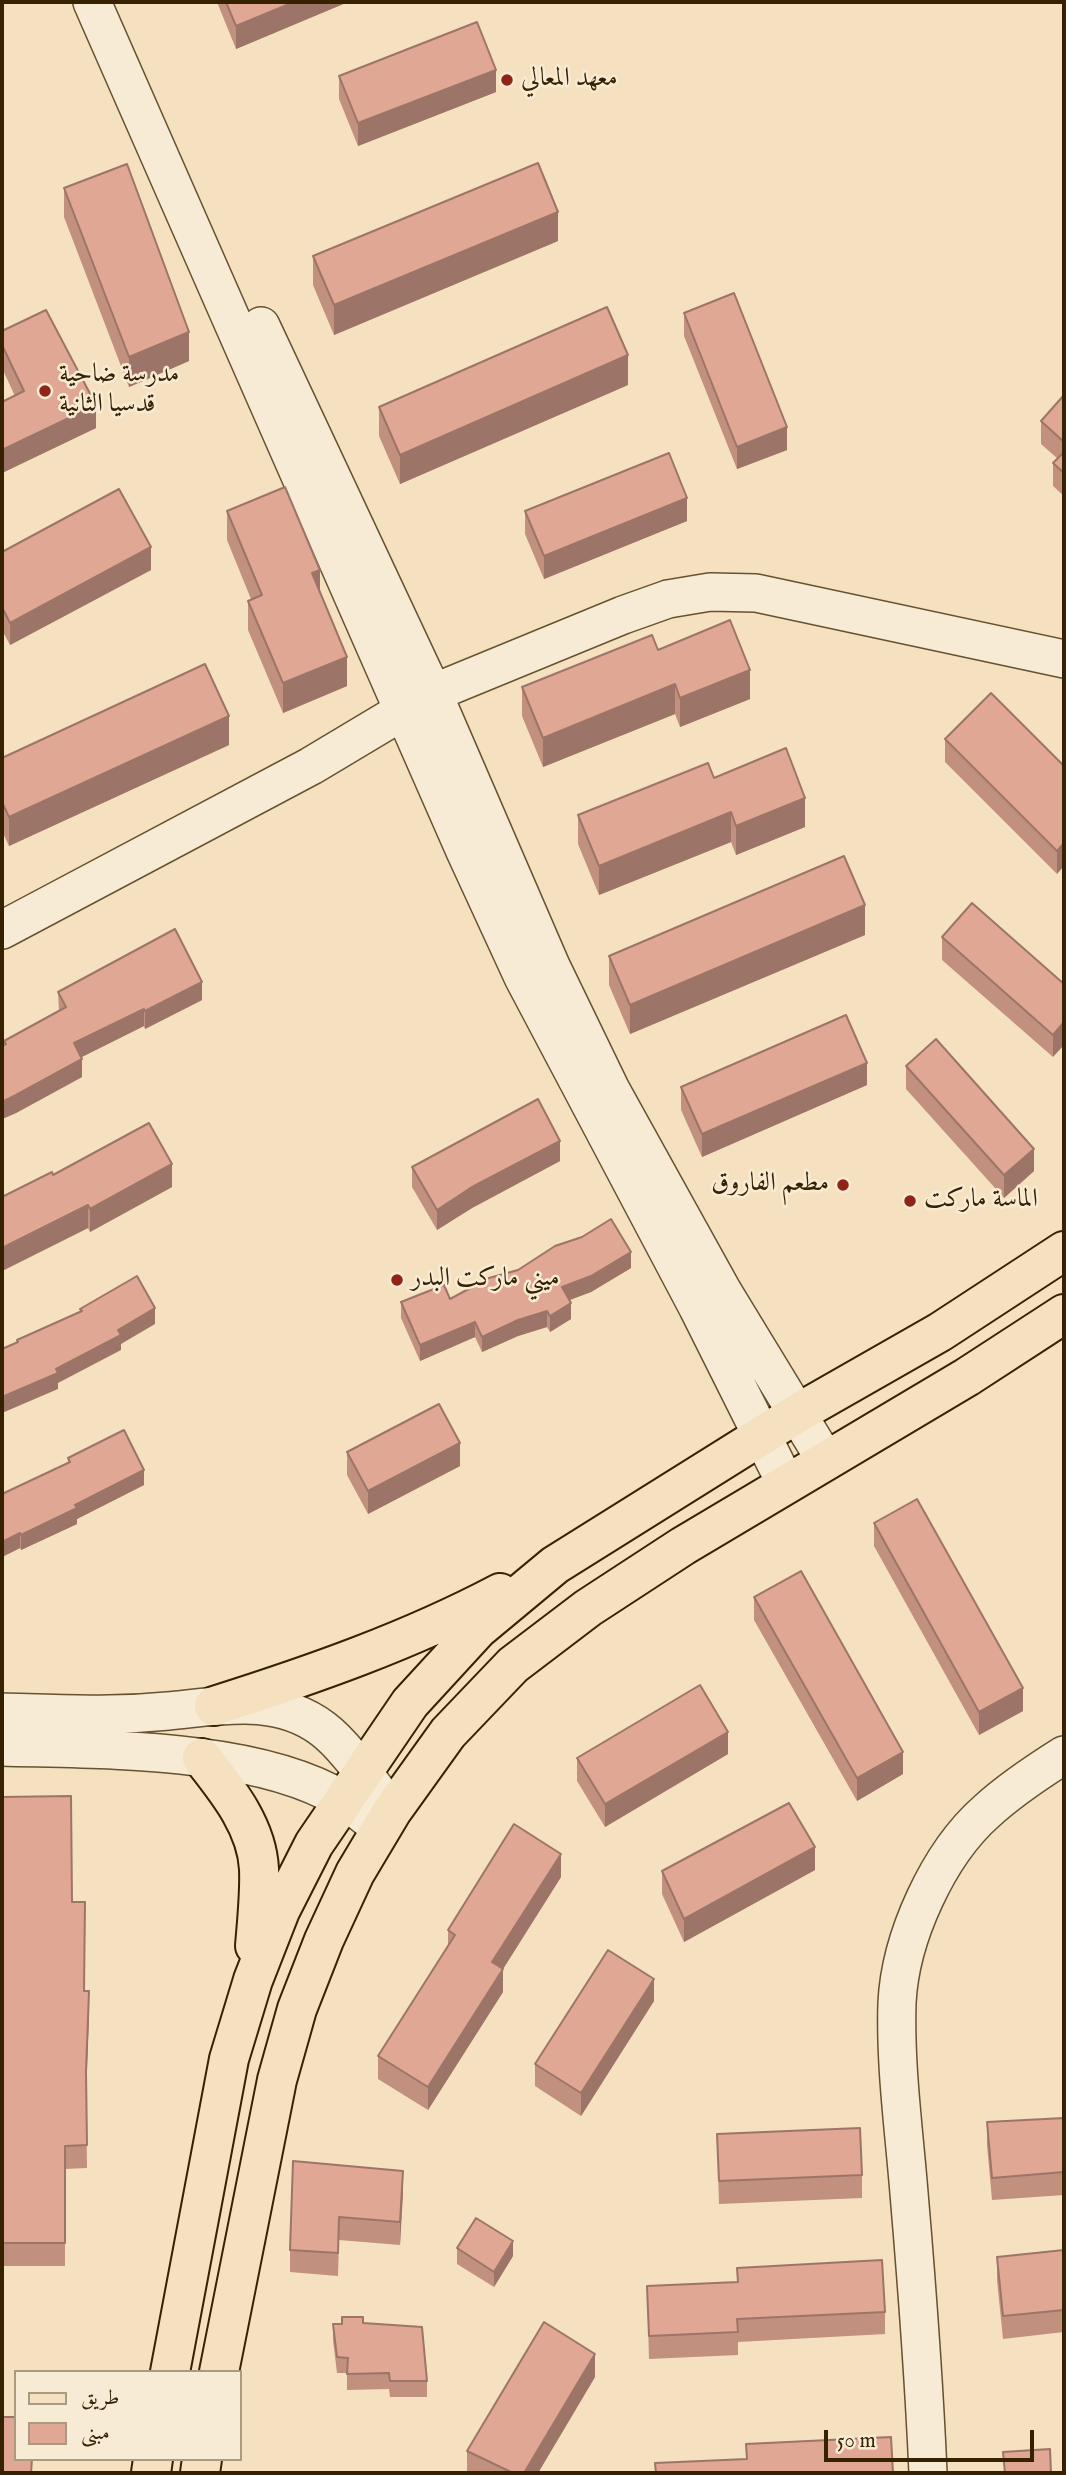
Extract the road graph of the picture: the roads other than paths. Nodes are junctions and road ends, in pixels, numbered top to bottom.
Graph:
1 (109, 12) edge
2 (1064, 659) edge
3 (418, 701) junction
4 (2, 930) edge
5 (1064, 1251) edge
6 (711, 1300) junction
7 (1064, 1314) edge
8 (798, 1413) junction
9 (762, 1436) junction
10 (826, 1461) junction
11 (786, 1484) junction
12 (555, 1565) junction
13 (215, 1706) junction
14 (2, 1712) edge
15 (2, 1746) edge
16 (1064, 1755) edge
17 (202, 1758) junction
18 (353, 1786) junction
19 (386, 1820) junction
20 (253, 1980) junction
21 (170, 2370) edge
22 (219, 2370) edge
23 (928, 2473) edge

1 - 3 street
2 - 3 street
3 - 4 street
3 - 6 street
5 - 8 main road
6 - 8 street
6 - 9 street
7 - 10 main road
8 - 9 main road
8 - 10 street
9 - 11 street
9 - 12 main road
10 - 11 main road
11 - 19 main road
12 - 13 main road
12 - 18 main road
13 - 14 street
13 - 17 street
13 - 18 street
15 - 17 street
16 - 23 street
17 - 18 street
17 - 20 main road
18 - 19 street
18 - 20 main road
19 - 22 main road
20 - 21 main road

